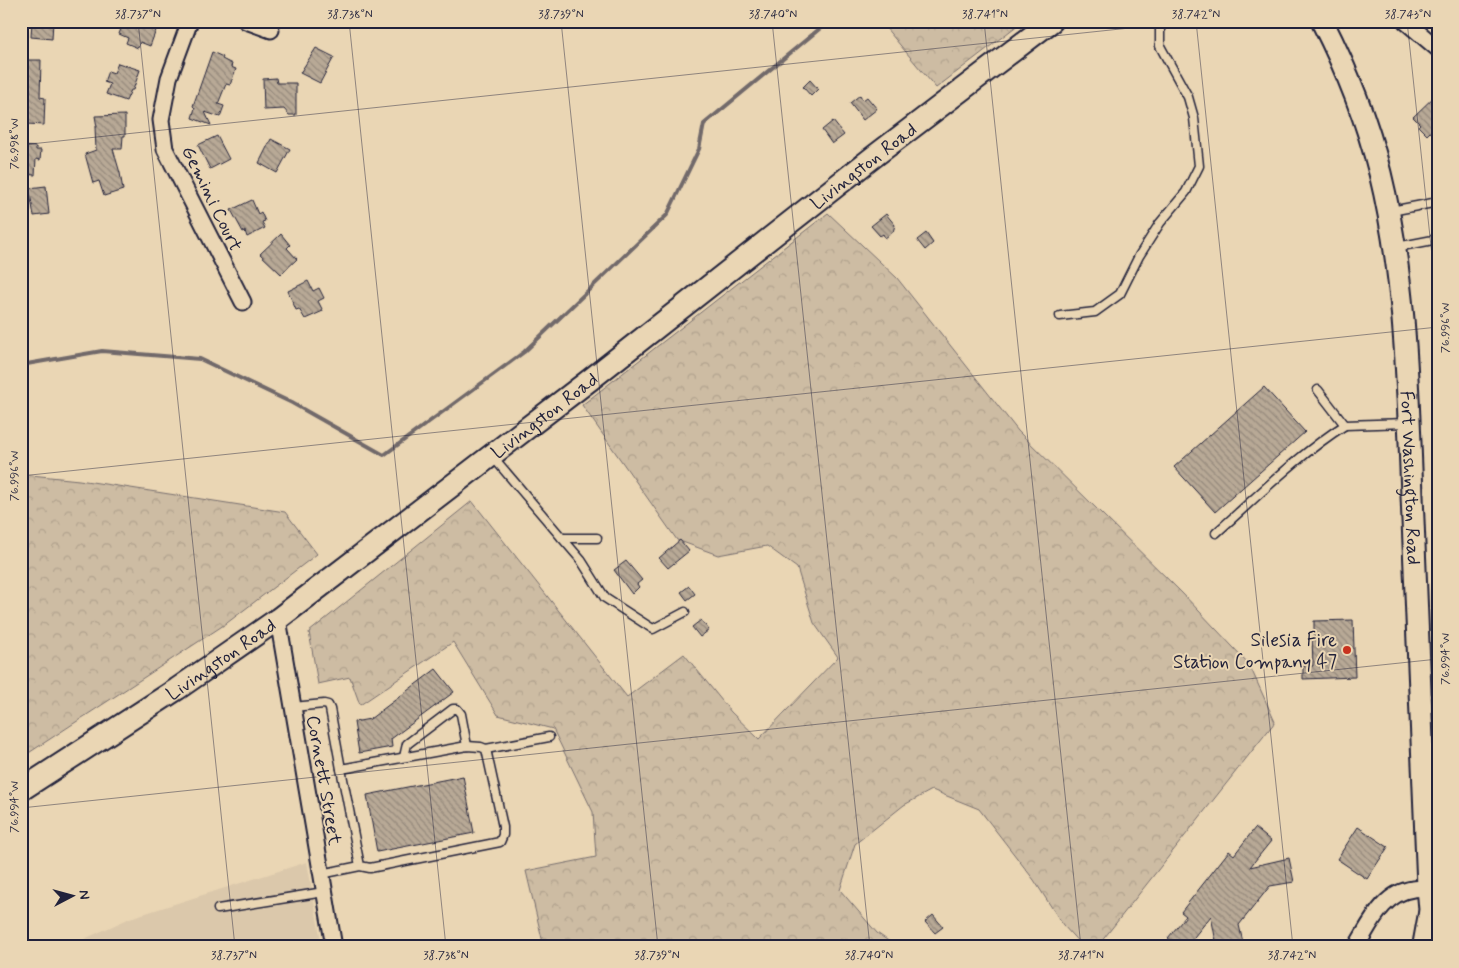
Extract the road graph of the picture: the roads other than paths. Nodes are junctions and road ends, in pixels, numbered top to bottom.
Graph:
1 (190, 21) edge
2 (246, 21) edge
3 (1052, 21) edge
4 (1162, 21) edge
5 (1322, 21) edge
6 (1405, 21) edge
7 (271, 30) dead end
8 (1438, 49) edge
9 (1438, 202) edge
10 (1389, 212) junction
11 (1438, 239) edge
12 (1395, 247) junction
13 (243, 302) dead end
14 (1060, 316) dead end
15 (1318, 390) dead end
16 (1409, 423) junction
17 (1345, 425) junction
18 (492, 456) junction
19 (1216, 533) dead end
20 (562, 538) junction
21 (597, 538) dead end
22 (685, 612) dead end
23 (278, 619) junction
24 (292, 706) junction
25 (549, 737) dead end
26 (467, 746) junction
27 (486, 749) junction
28 (404, 757) junction
29 (341, 768) junction
30 (21, 790) edge
31 (1432, 851) edge
32 (360, 866) junction
33 (321, 874) junction
34 (324, 892) junction
35 (1433, 905) edge
36 (218, 909) dead end
37 (334, 947) edge
38 (1356, 947) edge
39 (1425, 947) edge
40 (1434, 947) edge

1 - 13 street, Gemini Court
2 - 7 street
3 - 18 main road, Livingston Road
4 - 14 lane
5 - 10 main road, Fort Washington Road
6 - 8 street
9 - 10 lane
10 - 12 main road, Fort Washington Road
11 - 12 lane
12 - 16 main road, Fort Washington Road
15 - 17 lane
16 - 17 lane
16 - 31 main road, Fort Washington Road
17 - 19 lane
18 - 20 lane
18 - 23 main road, Livingston Road
20 - 21 lane
20 - 22 lane
23 - 24 street, Cornett Street
23 - 30 main road, Livingston Road
24 - 29 lane
24 - 33 street, Cornett Street
25 - 27 lane
26 - 27 lane
26 - 28 lane
26 - 28 lane
27 - 32 lane
28 - 29 lane
29 - 32 lane
31 - 35 main road, Fort Washington Road
32 - 33 lane
33 - 34 street, Cornett Street
34 - 36 lane
34 - 37 street, Cornett Street
35 - 38 street
35 - 39 highway
35 - 40 main road, Fort Washington Road

